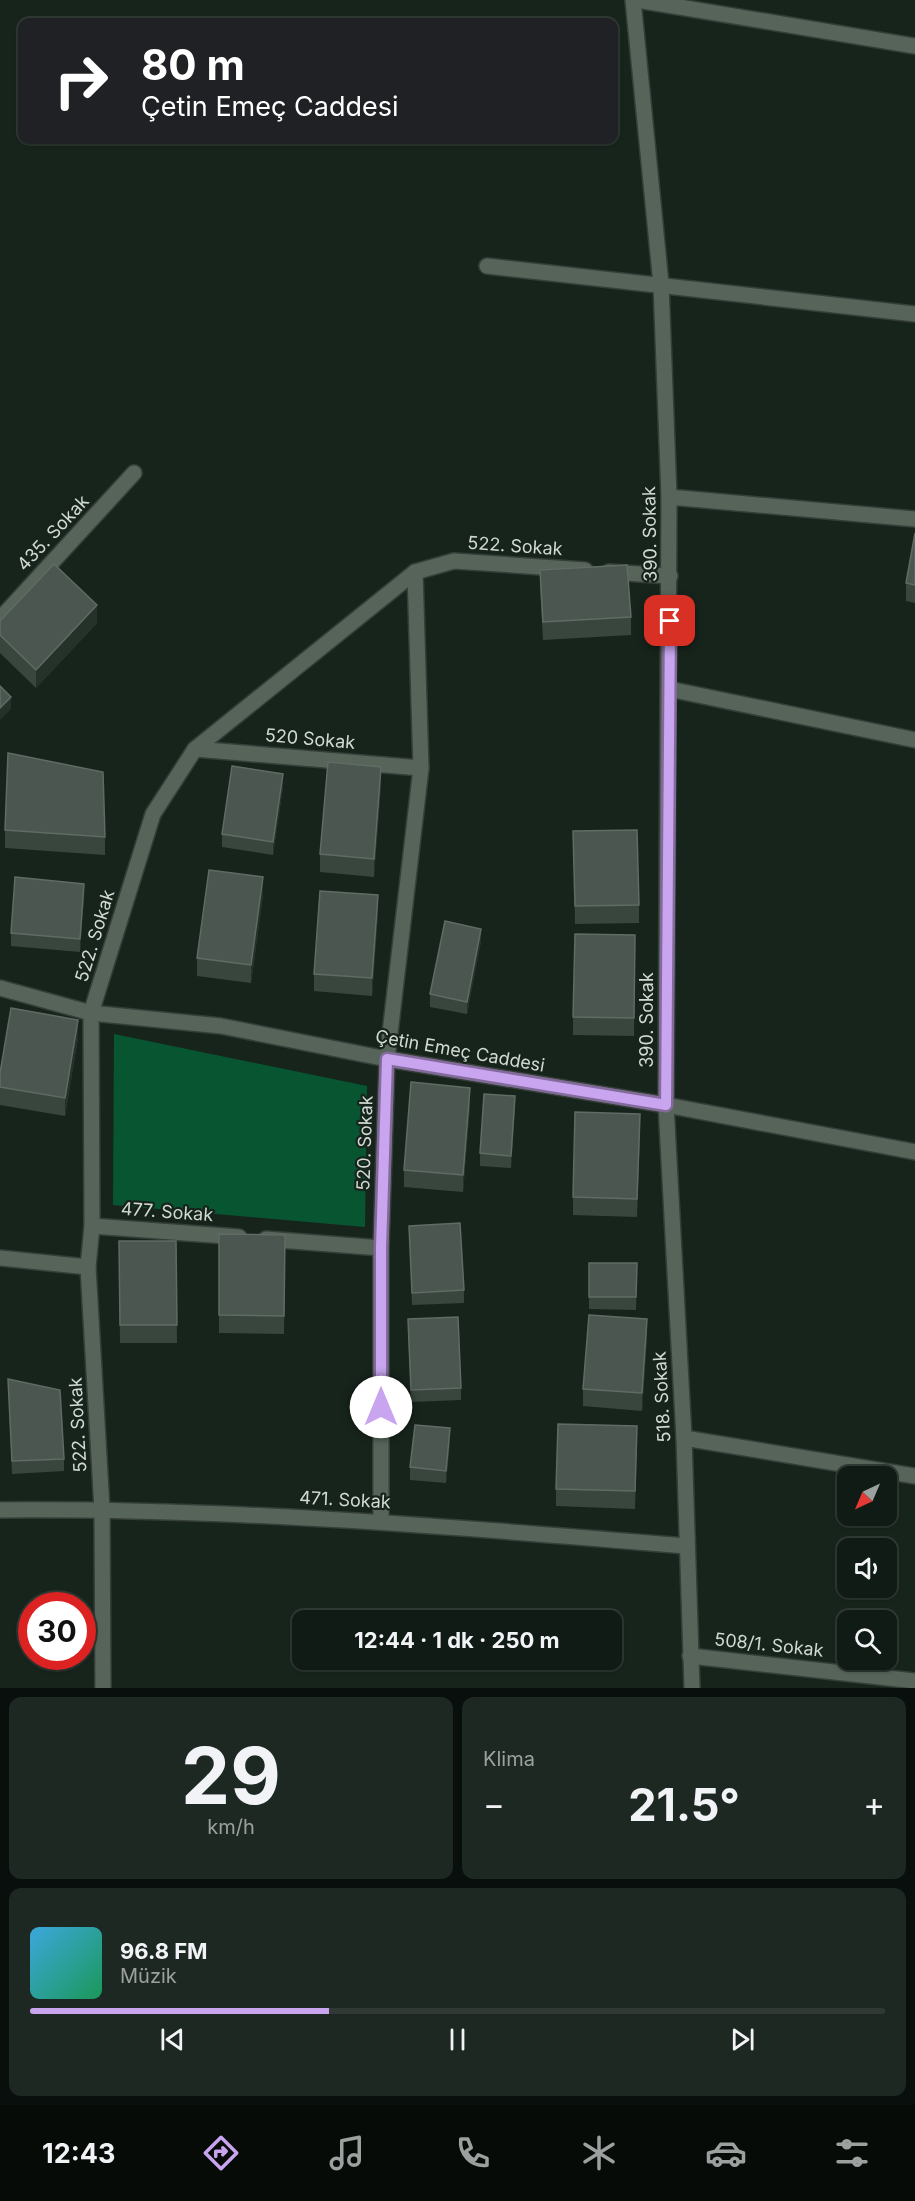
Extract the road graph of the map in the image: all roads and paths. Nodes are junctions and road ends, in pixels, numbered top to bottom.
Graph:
1 (633, 0) edge
2 (638, 0) edge
3 (915, 46) edge
4 (486, 266) dead end
5 (662, 284) junction
6 (915, 314) edge
7 (134, 473) dead end
8 (669, 497) junction
9 (915, 519) edge
10 (415, 572) junction
11 (670, 576) junction
12 (0, 619) edge
13 (669, 688) junction
14 (915, 740) edge
15 (195, 749) junction
16 (421, 768) junction
17 (0, 988) edge
18 (92, 1013) junction
19 (387, 1059) junction
20 (666, 1105) junction
21 (915, 1152) edge
22 (92, 1226) junction
23 (381, 1248) junction
24 (0, 1258) edge
25 (88, 1267) junction
26 (684, 1438) junction
27 (915, 1476) edge
28 (102, 1509) junction
29 (0, 1510) edge
30 (381, 1521) junction
31 (686, 1546) junction
32 (690, 1656) junction
33 (915, 1682) edge
34 (103, 1688) edge
35 (692, 1688) edge

1 - 5 street, 390. Sokak
2 - 3 street
4 - 5 street
5 - 6 street
5 - 8 street, 390. Sokak
7 - 12 street, 435. Sokak
8 - 9 street
8 - 11 street, 390. Sokak
10 - 11 street, 522. Sokak
10 - 15 street, 522. Sokak
10 - 16 street, 520. Sokak
11 - 13 street, 390. Sokak
13 - 14 street
13 - 20 street, 390. Sokak
15 - 16 street, 520 Sokak
15 - 18 street, 522. Sokak
16 - 19 street, 520. Sokak
17 - 18 street, Çetin Emeç Caddesi
18 - 19 street, Çetin Emeç Caddesi
18 - 22 street, 522. Sokak
19 - 20 street, Çetin Emeç Caddesi
19 - 23 street, 520. Sokak
20 - 21 street, Çetin Emeç Caddesi
20 - 26 street, 518. Sokak
22 - 23 street, 477. Sokak
22 - 25 street, 522. Sokak
23 - 30 street, 520. Sokak
24 - 25 street
25 - 28 street, 522. Sokak
26 - 27 street
26 - 31 street, 518. Sokak
28 - 29 street, 471. Sokak
28 - 30 street, 471. Sokak
28 - 34 street, 522. Sokak
30 - 31 street, 471. Sokak
31 - 32 street, 518. Sokak
32 - 33 street, 508/1. Sokak
32 - 35 street, 518. Sokak

